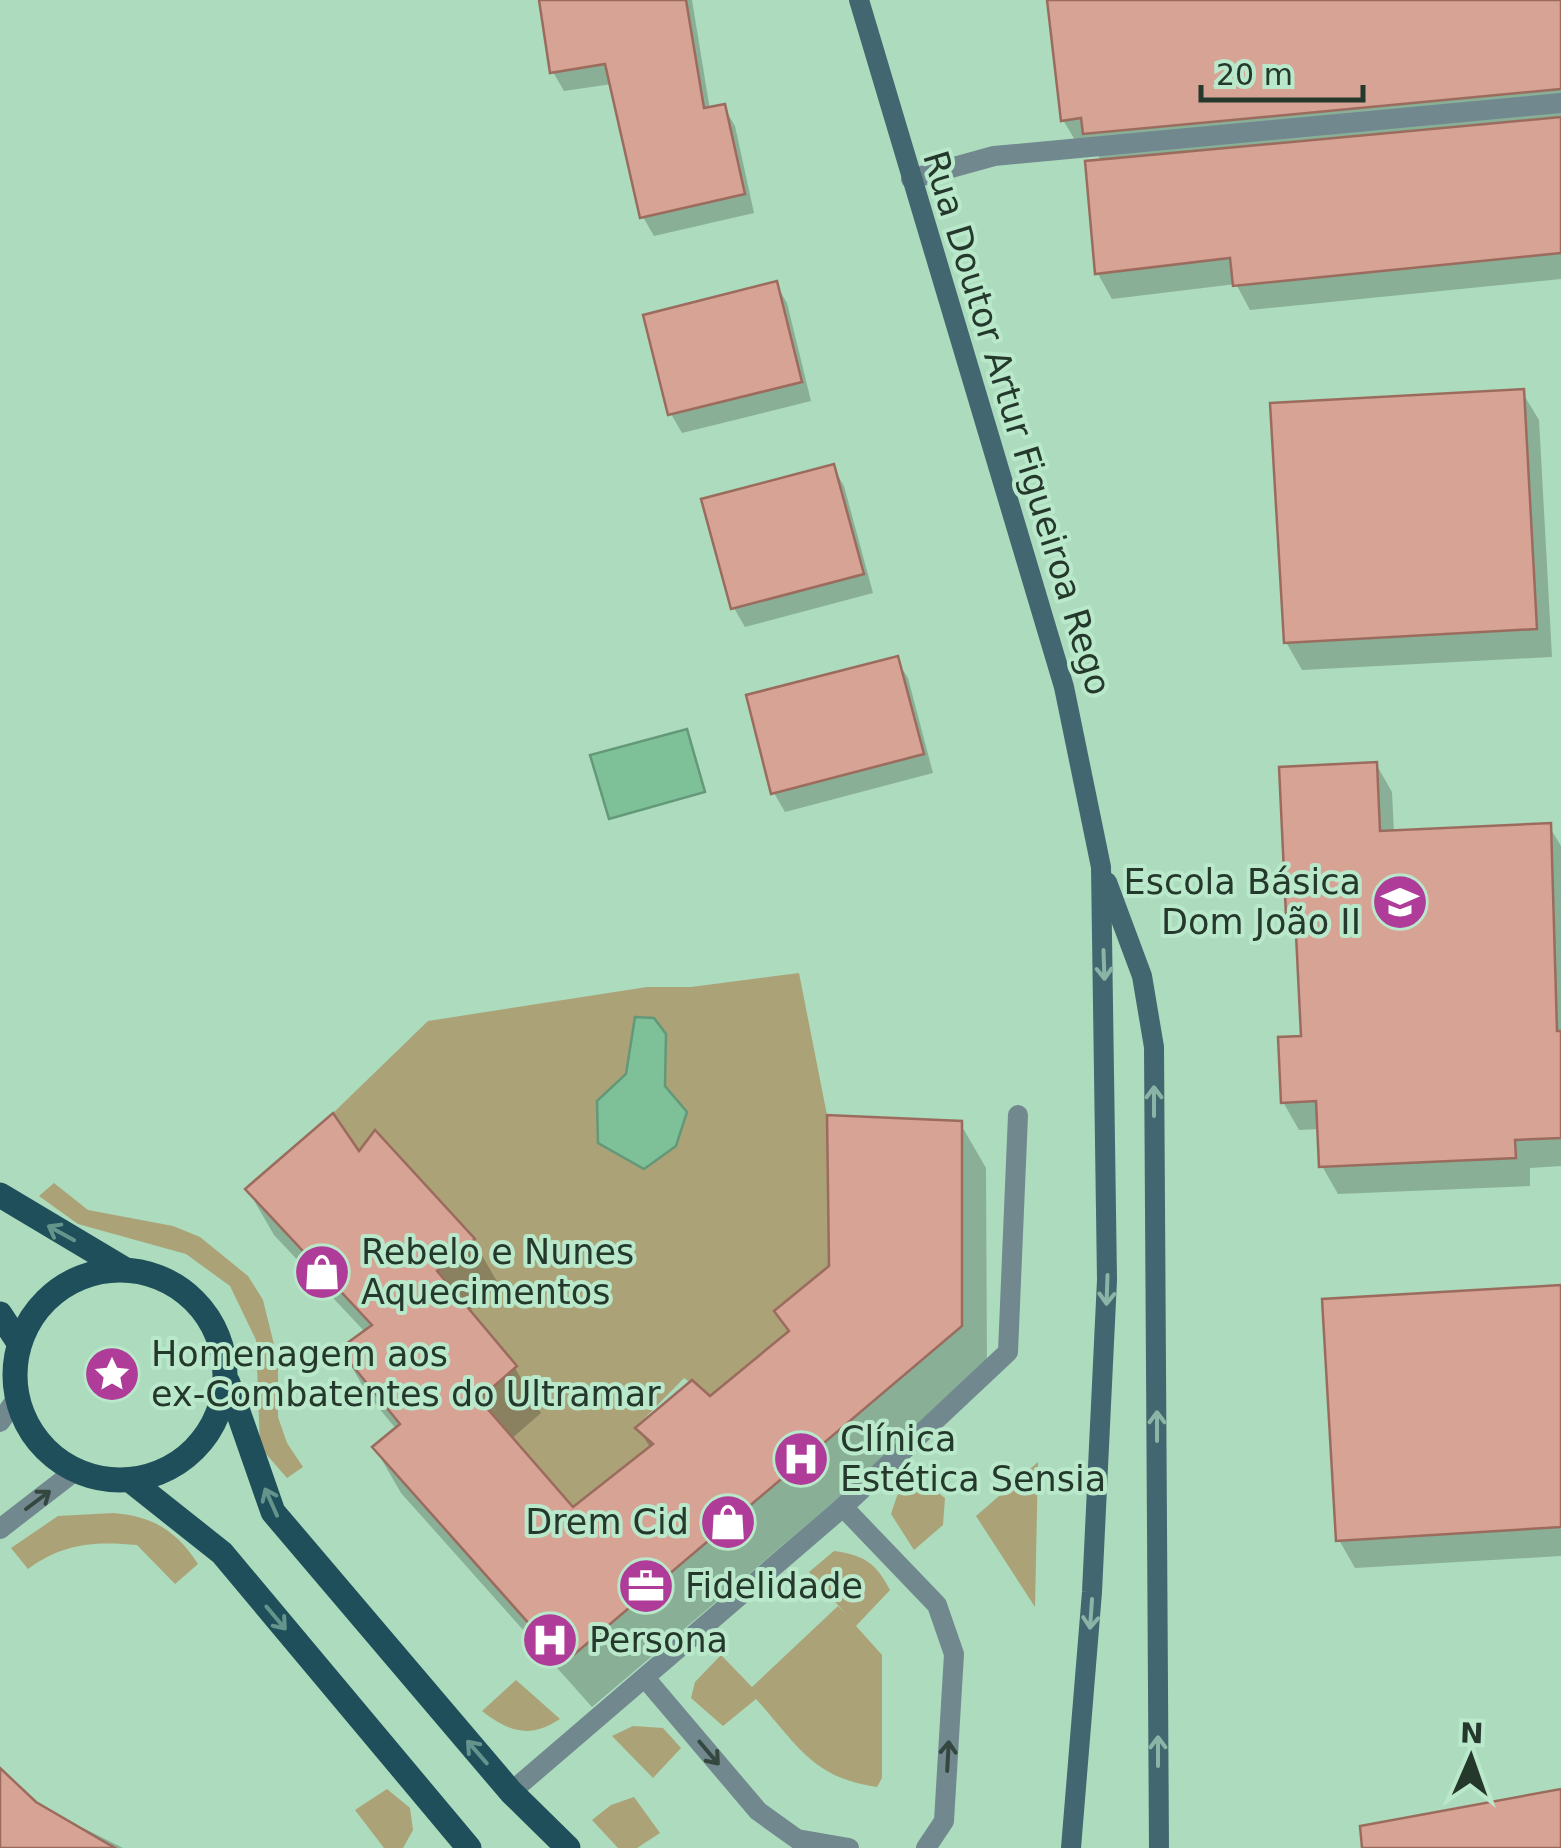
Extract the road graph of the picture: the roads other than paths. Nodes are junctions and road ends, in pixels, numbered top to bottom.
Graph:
1 (859, 0) edge
2 (1561, 103) edge
3 (911, 179) junction
4 (1101, 867) junction
5 (1018, 1114) dead end
6 (0, 1195) edge
7 (124, 1269) junction
8 (0, 1314) edge
9 (19, 1344) junction
10 (226, 1378) junction
11 (17, 1398) junction
12 (0, 1422) edge
13 (76, 1470) junction
14 (130, 1480) junction
15 (843, 1507) junction
16 (0, 1529) edge
17 (646, 1679) junction
18 (512, 1792) junction
19 (459, 1845) edge
20 (568, 1848) edge
21 (849, 1848) edge
22 (926, 1848) edge
23 (1071, 1848) edge
24 (1159, 1848) edge

1 - 3 main road, Rua Doutor Artur Figueiroa Rego
2 - 3 street
3 - 4 main road, Rua Doutor Artur Figueiroa Rego
4 -> 23 main road, Rua Doutor Artur Figueiroa Rego
24 -> 4 main road, Rua Doutor Artur Figueiroa Rego
5 - 15 street
7 -> 6 main road
7 - 9 main road
7 - 10 main road
8 - 9 main road
9 - 11 main road
10 - 14 main road
18 -> 10 main road
11 - 12 street
11 - 13 main road
13 - 14 main road
16 -> 13 street
14 -> 19 main road
15 - 17 street
22 -> 15 street
17 - 18 street
17 -> 21 street
18 - 20 main road

